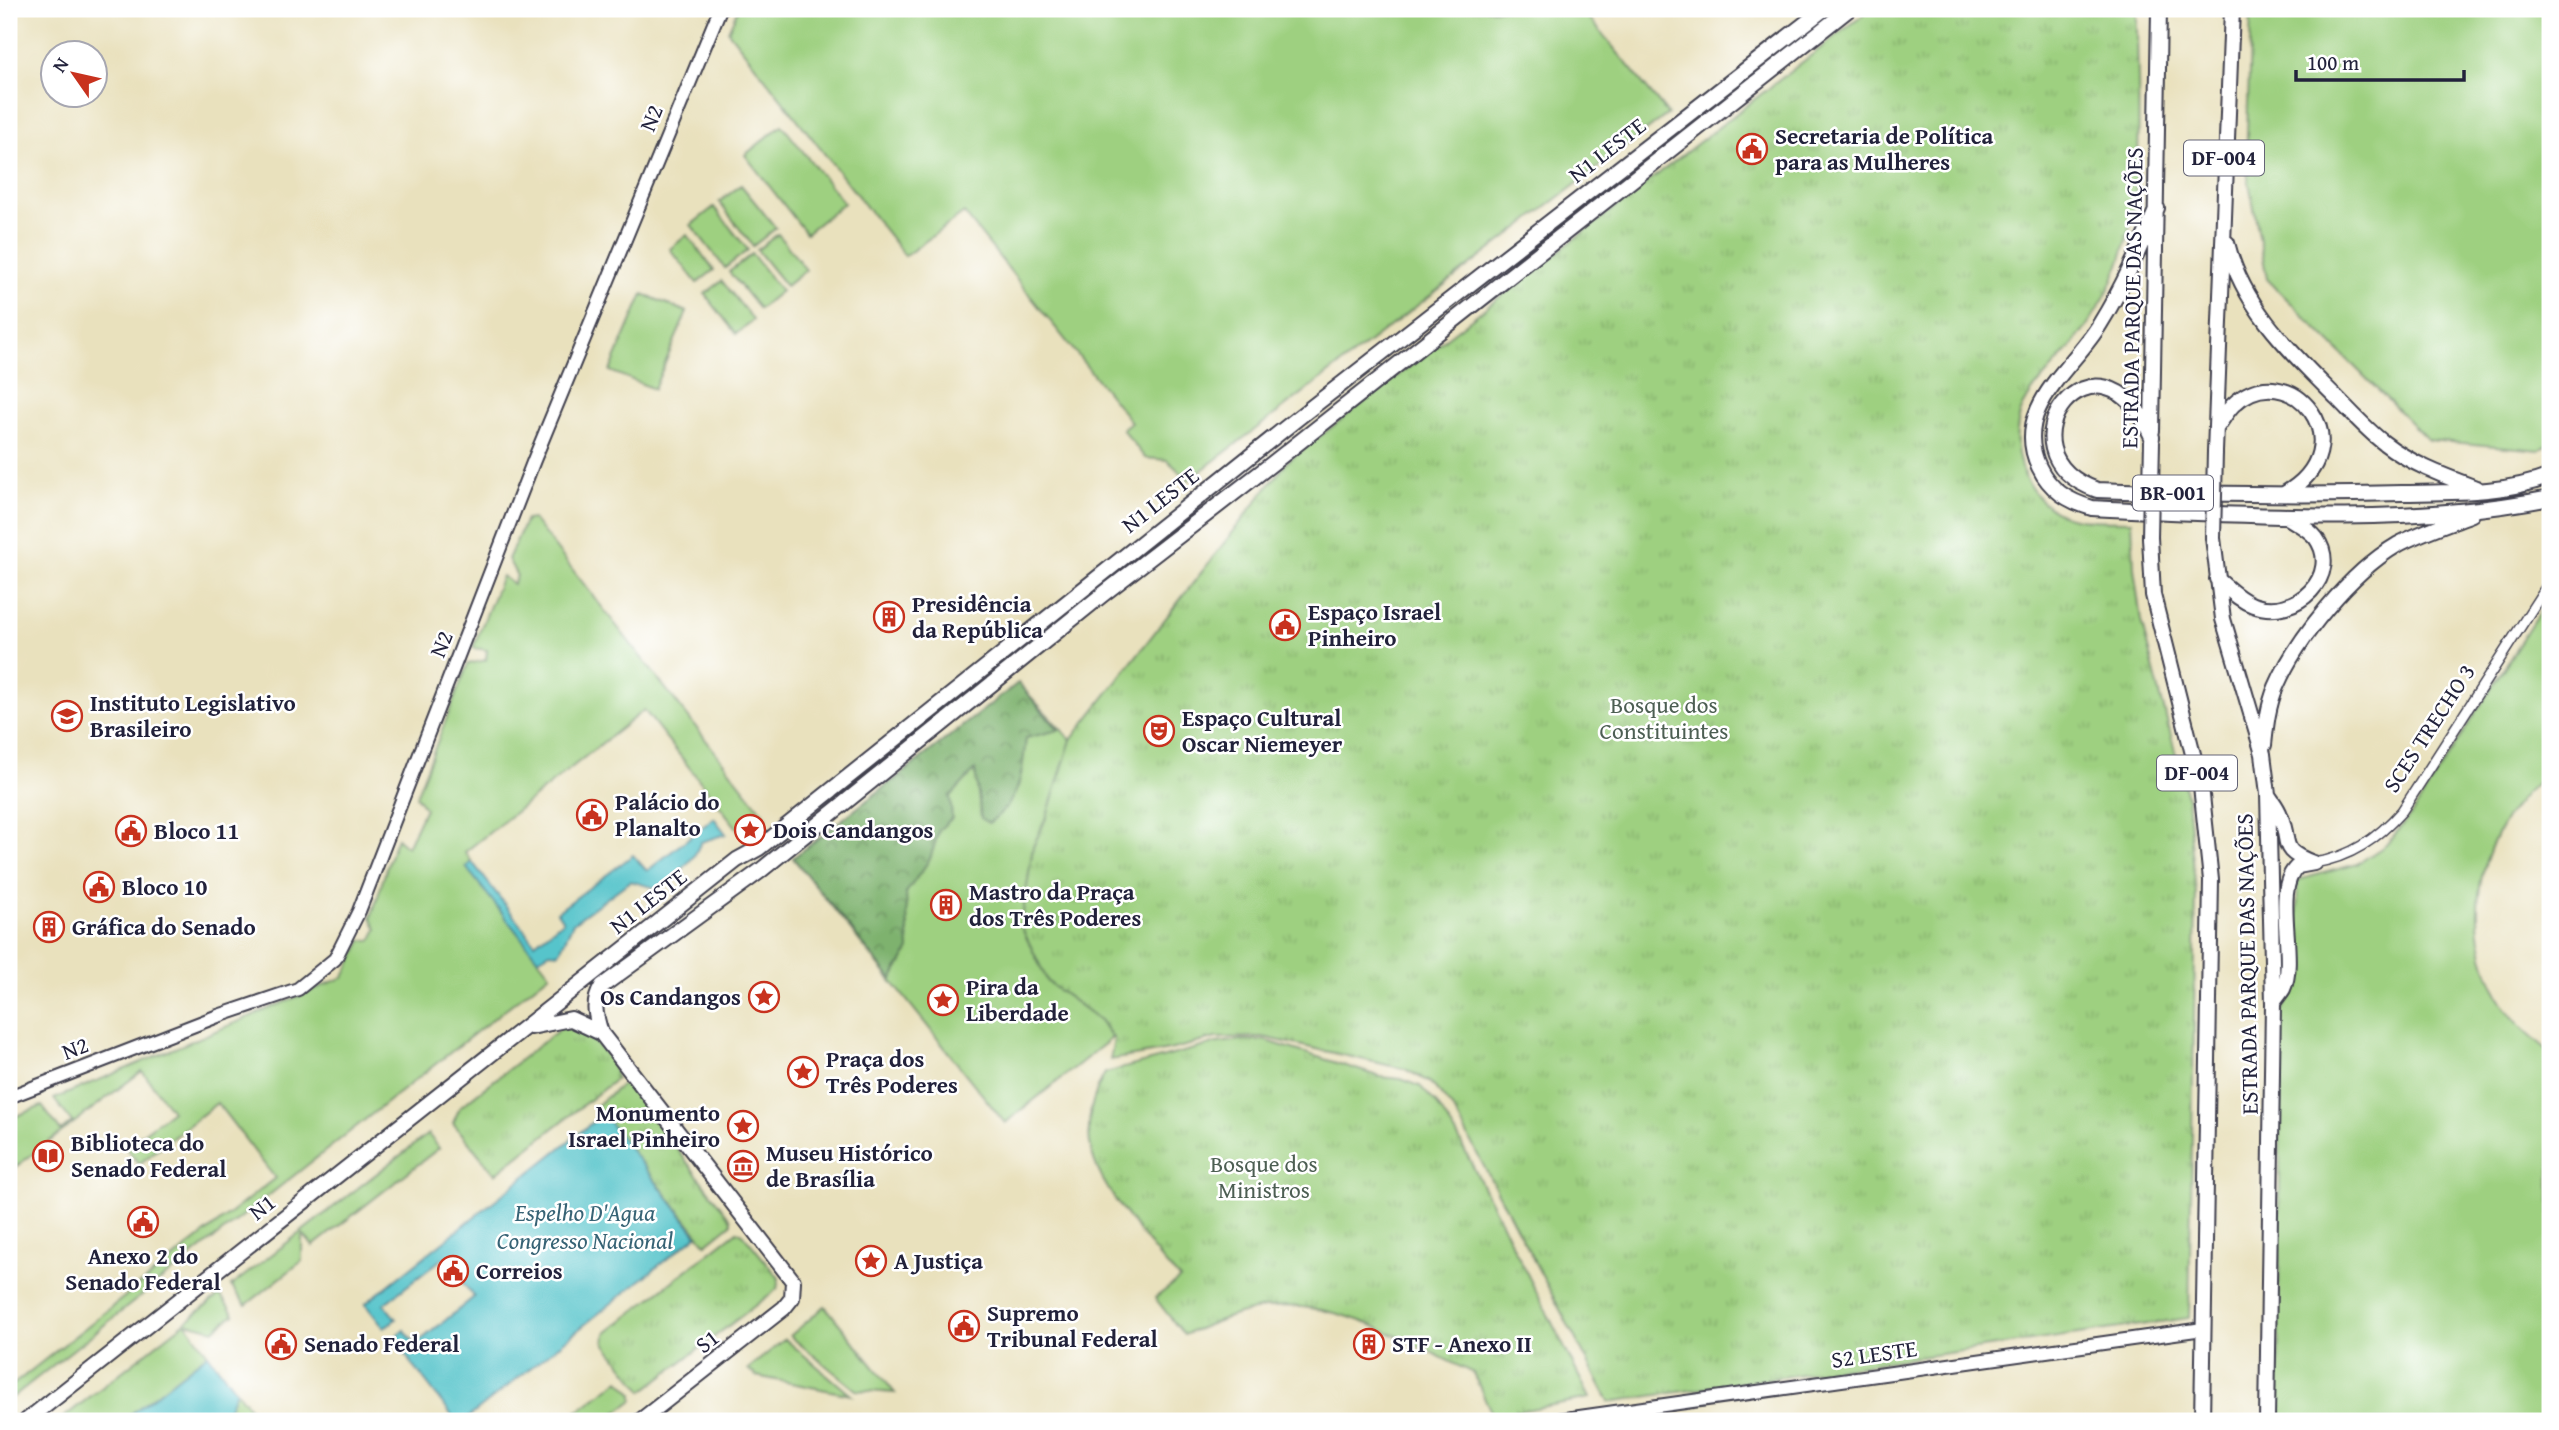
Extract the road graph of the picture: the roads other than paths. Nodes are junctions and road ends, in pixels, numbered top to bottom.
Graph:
1 (1825, 9) edge
2 (1849, 9) edge
3 (2159, 9) edge
4 (2232, 9) edge
5 (718, 10) edge
6 (2157, 208) junction
7 (2222, 223) junction
8 (2217, 428) junction
9 (2152, 439) junction
10 (2550, 475) edge
11 (2480, 489) junction
12 (2281, 496) junction
13 (2550, 498) edge
14 (2483, 509) junction
15 (2288, 517) junction
16 (2217, 579) junction
17 (2550, 581) edge
18 (2263, 754) junction
19 (2268, 794) junction
20 (2314, 863) junction
21 (2273, 1003) junction
22 (526, 1028) junction
23 (601, 1033) junction
24 (9, 1097) edge
25 (2203, 1329) junction
26 (26, 1421) edge
27 (640, 1421) edge
28 (1551, 1421) edge
29 (2202, 1421) edge
30 (2267, 1421) edge

1 - 22 highway, N1 LESTE
2 - 23 highway, N1 LESTE
3 - 6 highway, ESTRADA PARQUE DAS NAÇÕES / DF-004
4 - 7 highway, ESTRADA PARQUE DAS NAÇÕES / DF-004
5 - 24 main road, N2
6 - 9 highway, ESTRADA PARQUE DAS NAÇÕES / DF-004
6 - 15 highway, BR-001
7 - 8 highway, ESTRADA PARQUE DAS NAÇÕES / DF-004
7 - 11 highway
8 - 12 highway
8 - 16 highway, ESTRADA PARQUE DAS NAÇÕES / DF-004, bridge
9 - 12 highway, BR-001
9 - 25 highway, ESTRADA PARQUE DAS NAÇÕES / DF-004, bridge
10 - 11 highway, BR-001
11 - 12 highway, BR-001
13 - 14 highway, BR-001
14 - 15 highway, BR-001
14 - 18 highway, BR-001
15 - 16 highway
16 - 18 highway, ESTRADA PARQUE DAS NAÇÕES / DF-004
17 - 20 street, SCES TRECHO 3
18 - 19 highway, ESTRADA PARQUE DAS NAÇÕES / DF-004
19 - 20 highway
19 - 21 highway, ESTRADA PARQUE DAS NAÇÕES / DF-004
20 - 21 highway
21 - 30 highway, ESTRADA PARQUE DAS NAÇÕES / DF-004
22 - 23 highway
22 - 26 highway, N1
23 - 27 highway, S1
25 - 28 main road, S2 LESTE
25 - 29 highway, ESTRADA PARQUE DAS NAÇÕES / DF-004

